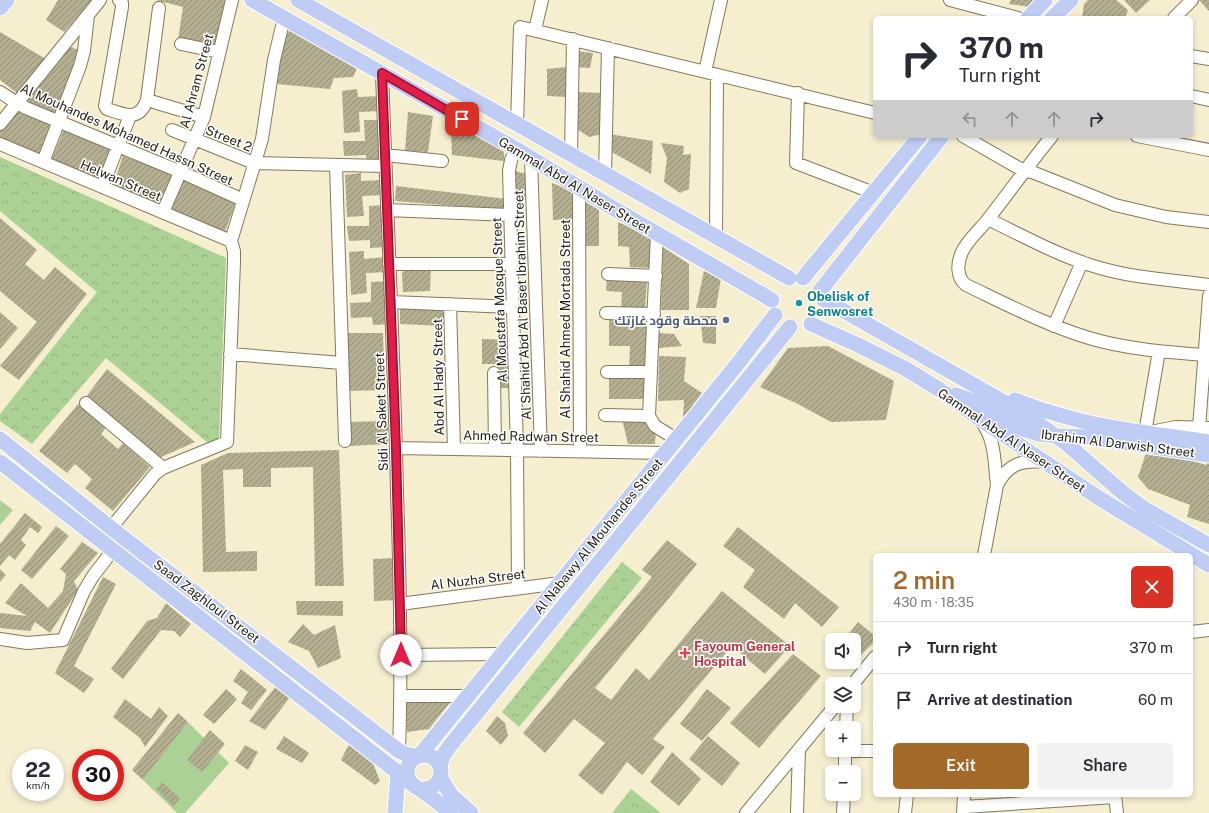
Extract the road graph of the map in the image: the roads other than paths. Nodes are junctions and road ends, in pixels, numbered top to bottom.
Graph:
1 (7, 0) edge
2 (100, 0) edge
3 (119, 0) edge
4 (232, 0) edge
5 (252, 0) edge
6 (298, 0) edge
7 (542, 0) edge
8 (721, 0) edge
9 (952, 0) edge
10 (1045, 0) edge
11 (1071, 0) edge
12 (1192, 0) edge
13 (0, 8) edge
14 (159, 8) dead end
15 (88, 15) junction
16 (1011, 16) edge
17 (1030, 16) edge
18 (1054, 16) edge
19 (1176, 16) edge
20 (284, 18) junction
21 (536, 30) junction
22 (573, 39) junction
23 (181, 44) dead end
24 (608, 48) junction
25 (219, 52) junction
26 (1193, 56) edge
27 (1209, 59) edge
28 (705, 72) junction
29 (382, 73) junction
30 (717, 74) junction
31 (0, 92) edge
32 (798, 94) junction
33 (1193, 96) edge
34 (147, 100) junction
35 (1209, 100) edge
36 (17, 103) junction
37 (873, 113) edge
38 (130, 116) junction
39 (204, 117) junction
40 (58, 122) junction
41 (0, 124) edge
42 (517, 124) junction
43 (172, 130) dead end
44 (918, 138) edge
45 (940, 138) edge
46 (966, 138) edge
47 (1050, 138) edge
48 (1147, 138) edge
49 (195, 139) junction
50 (0, 144) edge
51 (118, 146) junction
52 (516, 149) junction
53 (1209, 150) edge
54 (571, 154) junction
55 (531, 159) junction
56 (385, 161) junction
57 (442, 161) dead end
58 (43, 162) junction
59 (254, 163) junction
60 (336, 166) junction
61 (1024, 171) junction
62 (181, 172) junction
63 (606, 174) junction
64 (102, 187) junction
65 (579, 187) junction
66 (874, 193) junction
67 (243, 200) junction
68 (387, 210) junction
69 (163, 212) junction
70 (511, 215) junction
71 (988, 219) junction
72 (1209, 222) edge
73 (658, 234) junction
74 (716, 237) junction
75 (231, 241) junction
76 (1082, 262) junction
77 (389, 264) junction
78 (512, 264) junction
79 (608, 274) dead end
80 (656, 276) junction
81 (796, 278) junction
82 (1209, 285) edge
83 (822, 295) junction
84 (1209, 296) edge
85 (772, 300) junction
86 (391, 302) junction
87 (450, 304) junction
88 (513, 307) junction
89 (606, 313) dead end
90 (654, 314) junction
91 (775, 315) junction
92 (811, 324) junction
93 (1054, 326) junction
94 (790, 327) junction
95 (1159, 351) junction
96 (915, 352) junction
97 (230, 354) junction
98 (1204, 355) junction
99 (342, 362) junction
100 (906, 369) junction
101 (607, 372) dead end
102 (651, 372) junction
103 (494, 373) dead end
104 (972, 384) junction
105 (940, 390) junction
106 (86, 403) dead end
107 (605, 415) dead end
108 (650, 416) junction
109 (977, 417) junction
110 (1204, 428) edge
111 (1145, 433) junction
112 (1057, 436) junction
113 (676, 439) junction
114 (345, 441) dead end
115 (1209, 442) edge
116 (5, 443) edge
117 (396, 448) junction
118 (454, 449) junction
119 (495, 450) junction
120 (517, 450) junction
121 (541, 451) junction
122 (580, 452) junction
123 (665, 453) junction
124 (1209, 455) edge
125 (0, 459) edge
126 (0, 462) edge
127 (1044, 462) junction
128 (163, 468) junction
129 (997, 485) junction
130 (636, 489) junction
131 (648, 501) junction
132 (111, 528) junction
133 (1209, 545) edge
134 (113, 550) junction
135 (984, 553) edge
136 (1190, 553) edge
137 (1193, 554) edge
138 (1209, 564) edge
139 (560, 583) junction
140 (518, 588) junction
141 (400, 604) junction
142 (1209, 630) edge
143 (1193, 632) edge
144 (254, 638) junction
145 (0, 639) edge
146 (243, 652) junction
147 (401, 655) junction
148 (501, 657) junction
149 (873, 659) edge
150 (512, 669) junction
151 (485, 676) junction
152 (859, 677) edge
153 (498, 687) junction
154 (401, 696) junction
155 (469, 696) junction
156 (829, 713) edge
157 (799, 750) junction
158 (399, 751) junction
159 (861, 751) edge
160 (873, 751) edge
161 (419, 755) junction
162 (440, 772) junction
163 (398, 773) junction
164 (414, 785) junction
165 (907, 797) edge
166 (964, 797) edge
167 (1104, 797) edge
168 (1115, 797) edge
169 (844, 801) edge
170 (395, 806) edge
171 (964, 810) edge
172 (749, 811) edge
173 (451, 813) edge
174 (471, 813) edge
175 (797, 813) edge
176 (843, 813) edge
177 (905, 813) edge
178 (1117, 813) edge

1 - 13 main road
2 - 15 street
3 - 38 street
4 - 25 street, Al Ahram Street
5 - 20 main road, Gammal Abd Al Naser Street
6 - 42 main road, Gammal Abd Al Naser Street
7 - 21 street
8 - 28 street
9 - 16 street
10 - 17 main road
11 - 18 main road
12 - 19 street
14 - 34 street
15 - 36 street
15 - 40 street
20 - 29 main road, Gammal Abd Al Naser Street
20 - 59 street
21 - 22 street
21 - 42 street
22 - 24 street
22 - 54 street
23 - 25 street
24 - 28 street
24 - 63 street
25 - 39 street, Al Ahram Street
26 - 27 street
28 - 30 street
29 - 52 main road, Gammal Abd Al Naser Street
29 - 56 street, Sidi Al Saket Street
30 - 32 street
30 - 74 street
31 - 36 street, Al Mouhandes Mohamed Hassn Street
32 - 37 street
32 - 66 street
33 - 35 street
34 - 38 street
34 - 39 street
36 - 40 street, Al Mouhandes Mohamed Hassn Street
36 - 41 street
38 - 51 street
39 - 49 street, Al Ahram Street
40 - 51 street, Al Mouhandes Mohamed Hassn Street
40 - 58 street
42 - 54 main road, Gammal Abd Al Naser Street
43 - 49 street, Street 2
44 - 66 main road
45 - 83 main road
46 - 61 street
47 - 61 street
48 - 53 street
49 - 59 street, Street 2
49 - 62 street, Al Ahram Street
50 - 58 street, Helwan Street
51 - 62 street, Al Mouhandes Mohamed Hassn Street
51 - 64 street
52 - 55 main road, Gammal Abd Al Naser Street
52 - 70 street, Al Moustafa Mosque Street
54 - 63 main road, Gammal Abd Al Naser Street
55 - 65 main road, Gammal Abd Al Naser Street
55 - 121 street, Al Shahid Abd Al Baset Ibrahim Street
56 - 57 street
56 - 60 street
56 - 68 street, Sidi Al Saket Street
58 - 64 street, Helwan Street
59 - 60 street
59 - 67 street
60 - 99 street
61 - 71 street
61 - 72 street
62 - 67 street, Al Mouhandes Mohamed Hassn Street
62 - 69 street, Al Ahram Street
63 - 74 main road, Gammal Abd Al Naser Street
64 - 69 street, Helwan Street
65 - 73 main road, Gammal Abd Al Naser Street
65 - 122 street, Al Shahid Ahmed Mortada Street
66 - 81 main road
67 - 75 street
68 - 70 street
68 - 77 street, Sidi Al Saket Street
69 - 75 street, Helwan Street
70 - 78 street, Al Moustafa Mosque Street
71 - 76 street
71 - 93 street
73 - 80 street
73 - 85 main road, Gammal Abd Al Naser Street
74 - 81 main road, Gammal Abd Al Naser Street
75 - 97 street
76 - 82 street
76 - 93 street
77 - 78 street
77 - 86 street, Sidi Al Saket Street
78 - 88 street, Al Moustafa Mosque Street
79 - 80 street
80 - 90 street
81 - 83 main road
81 - 85 main road
83 - 92 main road
83 - 96 main road, Gammal Abd Al Naser Street
84 - 98 street
85 - 91 main road
86 - 87 street
86 - 117 street, Sidi Al Saket Street
87 - 88 street
87 - 118 street, Abd Al Hady Street
88 - 120 street, Al Moustafa Mosque Street
89 - 90 street
90 - 102 street
91 - 94 main road
91 - 113 main road, Al Nabawy Al Mouhandes Street
92 - 94 main road
92 - 100 main road, Gammal Abd Al Naser Street
93 - 95 street
94 - 131 main road, Al Nabawy Al Mouhandes Street
95 - 98 street
95 - 111 street
96 - 100 main road
96 - 104 main road, Gammal Abd Al Naser Street
97 - 99 street
97 - 128 street
98 - 110 street
99 - 114 street
100 - 105 main road, Gammal Abd Al Naser Street
101 - 102 street
102 - 108 street
103 - 119 street
104 - 111 main road, Ibrahim Al Darwish Street
104 - 112 main road, Gammal Abd Al Naser Street
105 - 109 main road, Gammal Abd Al Naser Street
105 - 112 main road, Ibrahim Al Darwish Street
106 - 128 street
107 - 108 street
108 - 113 street
109 - 127 main road, Gammal Abd Al Naser Street
109 - 129 street
110 - 111 street, Ibrahim Al Darwish Street
111 - 115 main road, Ibrahim Al Darwish Street
112 - 124 main road, Ibrahim Al Darwish Street
112 - 133 main road, Gammal Abd Al Naser Street
113 - 123 main road, Al Nabawy Al Mouhandes Street
116 - 125 main road
116 - 132 main road, Saad Zaghloul Street
117 - 118 street, Ahmed Radwan Street
117 - 141 street, Sidi Al Saket Street
118 - 119 street, Ahmed Radwan Street
119 - 120 street, Ahmed Radwan Street
120 - 121 street, Ahmed Radwan Street
120 - 140 street, Al Moustafa Mosque Street
121 - 122 street, Ahmed Radwan Street
122 - 123 street, Ahmed Radwan Street
123 - 130 main road, Al Nabawy Al Mouhandes Street
126 - 134 main road, Saad Zaghloul Street
127 - 129 street
127 - 136 main road, Gammal Abd Al Naser Street
128 - 132 street
129 - 135 street
130 - 131 main road
130 - 139 main road, Al Nabawy Al Mouhandes Street
131 - 150 main road, Al Nabawy Al Mouhandes Street
132 - 144 main road, Saad Zaghloul Street
134 - 145 street
134 - 146 main road, Saad Zaghloul Street
137 - 138 main road, Gammal Abd Al Naser Street
139 - 140 street, Al Nuzha Street
139 - 148 main road, Al Nabawy Al Mouhandes Street
140 - 141 street, Al Nuzha Street
141 - 147 street, Sidi Al Saket Street
142 - 143 street
144 - 146 main road
144 - 158 main road, Saad Zaghloul Street
146 - 163 main road, Saad Zaghloul Street
147 - 148 street
147 - 154 street, Sidi Al Saket Street
148 - 150 main road
148 - 151 main road, Al Nabawy Al Mouhandes Street
149 - 152 street
150 - 153 main road, Al Nabawy Al Mouhandes Street
151 - 153 main road
151 - 155 main road, Al Nabawy Al Mouhandes Street
153 - 162 main road, Al Nabawy Al Mouhandes Street
154 - 155 street
154 - 158 street, Sidi Al Saket Street
155 - 161 main road, Al Nabawy Al Mouhandes Street
156 - 157 street
157 - 172 street
157 - 175 street
158 - 161 main road, Saad Zaghloul Street
159 - 160 street
161 - 162 main road
161 - 164 main road
162 - 164 main road
162 - 174 main road
163 - 164 main road, Saad Zaghloul Street
163 - 170 main road
164 - 170 street
164 - 173 main road, Saad Zaghloul Street
165 - 177 street
166 - 171 street
167 - 171 street
168 - 178 street
169 - 176 street

